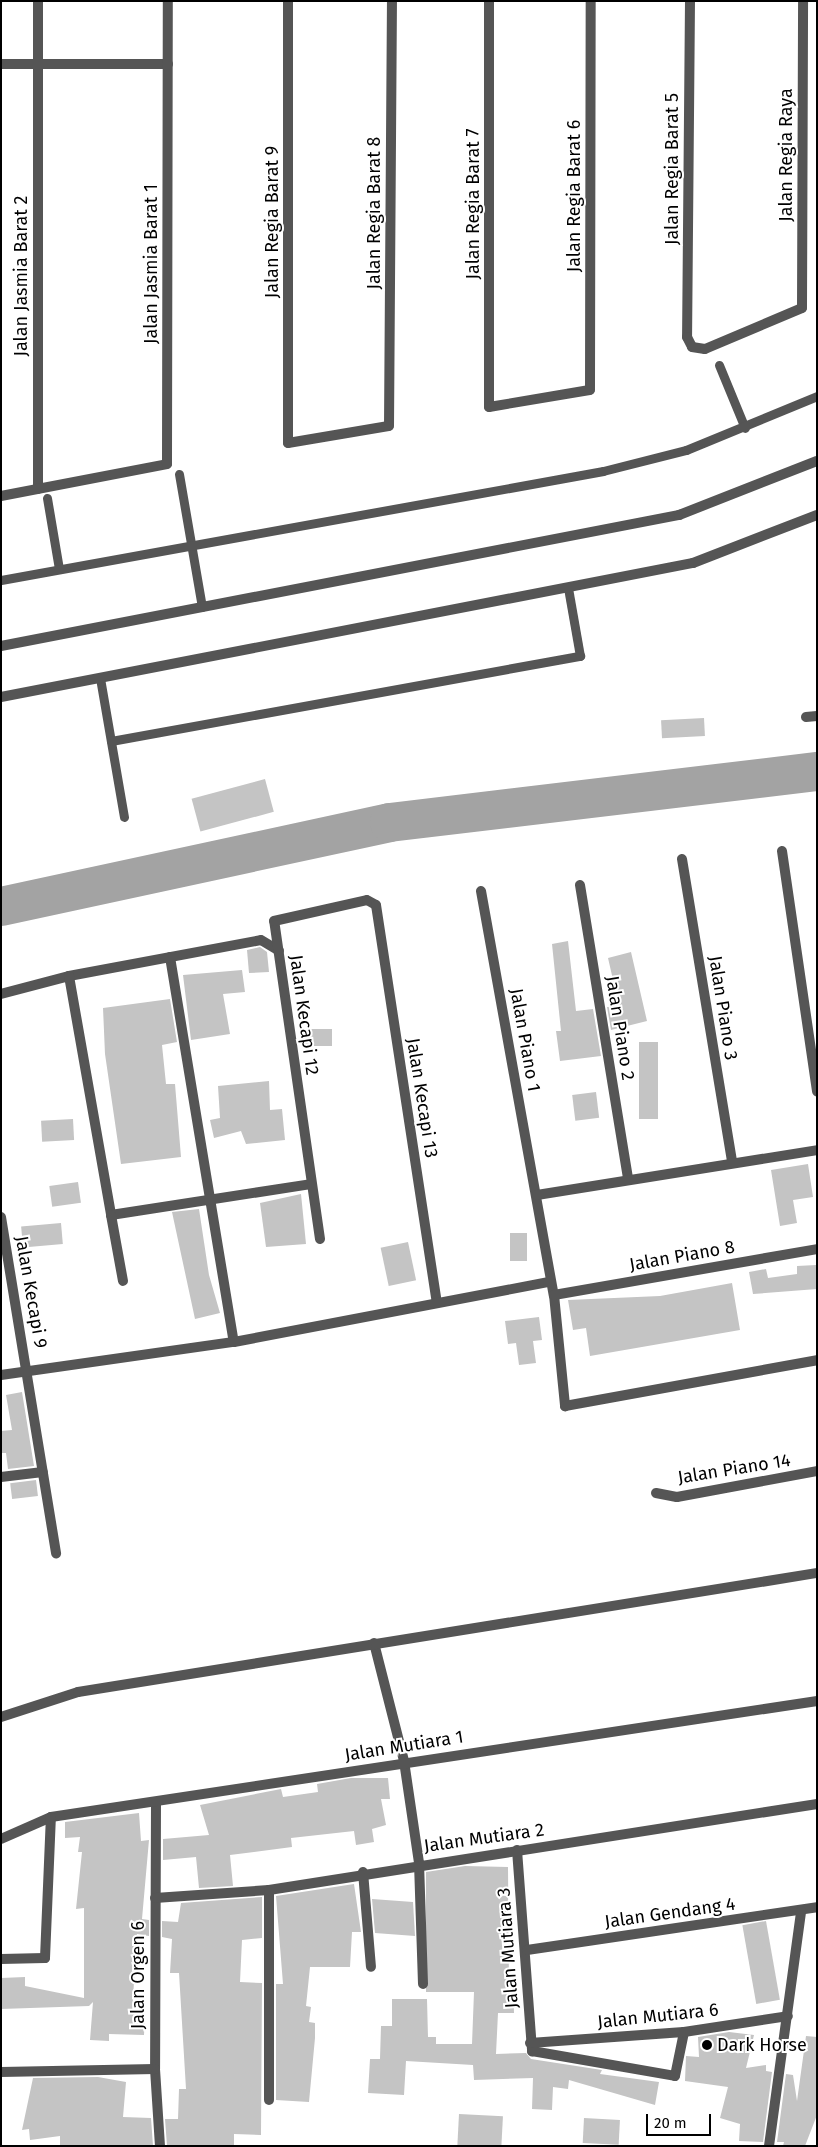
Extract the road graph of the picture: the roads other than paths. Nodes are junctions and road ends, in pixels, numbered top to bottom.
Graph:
1 (38, 1) edge
2 (168, 1) edge
3 (288, 1) edge
4 (392, 1) edge
5 (490, 1) edge
6 (591, 1) edge
7 (690, 1) edge
8 (803, 1) edge
9 (1, 64) edge
10 (38, 64) junction
11 (168, 64) junction
12 (802, 308) joint
13 (718, 364) dead end
14 (590, 390) joint
15 (817, 396) edge
16 (389, 426) joint
17 (745, 428) junction
18 (817, 461) edge
19 (178, 474) dead end
20 (38, 489) junction
21 (1, 496) edge
22 (47, 498) dead end
23 (817, 515) edge
24 (191, 544) junction
25 (59, 569) junction
26 (1, 580) edge
27 (568, 588) junction
28 (202, 607) junction
29 (1, 646) edge
30 (100, 678) junction
31 (1, 697) edge
32 (817, 716) edge
33 (806, 717) dead end
34 (111, 741) junction
35 (124, 817) dead end
36 (782, 851) dead end
37 (682, 859) dead end
38 (580, 884) dead end
39 (480, 891) dead end
40 (279, 951) junction
41 (170, 956) junction
42 (69, 976) junction
43 (1, 994) edge
44 (817, 1091) edge
45 (817, 1150) edge
46 (732, 1161) junction
47 (628, 1178) junction
48 (311, 1184) junction
49 (537, 1195) junction
50 (211, 1200) junction
51 (111, 1216) junction
52 (1, 1218) edge
53 (320, 1239) dead end
54 (817, 1249) edge
55 (123, 1281) dead end
56 (550, 1282) junction
57 (554, 1295) junction
58 (437, 1302) junction
59 (234, 1342) junction
60 (817, 1360) edge
61 (28, 1372) junction
62 (1, 1375) edge
63 (817, 1471) edge
64 (42, 1472) junction
65 (1, 1477) edge
66 (656, 1493) dead end
67 (56, 1554) dead end
68 (817, 1573) edge
69 (374, 1644) junction
70 (817, 1701) edge
71 (1, 1717) edge
72 (404, 1761) junction
73 (156, 1804) junction
74 (817, 1804) edge
75 (51, 1817) junction
76 (1, 1839) edge
77 (517, 1850) junction
78 (419, 1863) junction
79 (363, 1872) junction
80 (269, 1890) junction
81 (154, 1898) junction
82 (817, 1907) edge
83 (801, 1911) junction
84 (527, 1950) junction
85 (1, 1958) edge
86 (371, 1966) dead end
87 (423, 1984) dead end
88 (788, 2016) junction
89 (684, 2032) junction
90 (530, 2043) junction
91 (155, 2069) junction
92 (1, 2072) edge
93 (269, 2100) dead end
94 (160, 2146) edge
95 (769, 2146) edge

1 - 10 street, Jalan Jasmia Barat 2
2 - 11 street, Jalan Jasmia Barat 1
3 - 16 street, Jalan Regia Barat 9
4 - 16 street, Jalan Regia Barat 8
5 - 14 street, Jalan Regia Barat 7
6 - 14 street, Jalan Regia Barat 6
7 - 12 street, Jalan Regia Barat 5
8 - 12 street, Jalan Regia Raya
9 - 10 street
10 - 11 street
10 - 20 street, Jalan Jasmia Barat 2
11 - 20 street, Jalan Jasmia Barat 1
13 - 17 lane
15 - 17 lane
17 - 24 lane
18 - 28 street
19 - 24 lane
20 - 21 street
22 - 25 lane
23 - 27 street
24 - 25 lane
24 - 28 lane
25 - 26 lane
27 - 30 street
27 - 34 lane
28 - 29 street
30 - 31 street
30 - 34 lane
32 - 33 street
34 - 35 lane
36 - 44 street
37 - 46 street, Jalan Piano 3
38 - 47 street, Jalan Piano 2
39 - 49 street, Jalan Piano 1
40 - 41 street, Jalan Kecapi 12
40 - 48 street, Jalan Kecapi 12
40 - 58 street, Jalan Kecapi 13
41 - 42 street, Jalan Kecapi 12
41 - 50 street
42 - 43 street, Jalan Kecapi 12
42 - 51 street
45 - 46 street
46 - 47 street
47 - 49 street
48 - 50 street
48 - 53 street, Jalan Kecapi 12
49 - 56 street, Jalan Piano 1
50 - 51 street
50 - 59 street
51 - 55 street
52 - 61 street, Jalan Kecapi 9
54 - 57 street, Jalan Piano 8
56 - 57 street, Jalan Piano 1
56 - 58 street
57 - 60 street, Jalan Piano 1
58 - 59 street
59 - 61 street
61 - 62 street
61 - 64 street, Jalan Kecapi 9
63 - 66 street, Jalan Piano 14
64 - 65 street
64 - 67 street, Jalan Kecapi 9
68 - 69 street
69 - 71 street
69 - 72 street
70 - 72 street, Jalan Mutiara 1
72 - 73 street, Jalan Mutiara 1
72 - 78 street
73 - 75 street, Jalan Mutiara 1
73 - 81 street, Jalan Orgen 6
74 - 77 street, Jalan Mutiara 2
75 - 76 street, Jalan Mutiara 1
75 - 85 street
77 - 78 street, Jalan Mutiara 2
77 - 84 street, Jalan Mutiara 3
78 - 79 street, Jalan Mutiara 2
78 - 87 street
79 - 80 street, Jalan Mutiara 2
79 - 86 street
80 - 81 street, Jalan Mutiara 2
80 - 93 street
81 - 91 street, Jalan Orgen 6
82 - 83 street, Jalan Gendang 4
83 - 84 street, Jalan Gendang 4
83 - 88 street
84 - 90 street, Jalan Mutiara 3
88 - 89 street, Jalan Mutiara 6
88 - 95 street
89 - 90 street, Jalan Mutiara 6
89 - 90 street
91 - 92 street
91 - 94 street, Jalan Orgen 6

